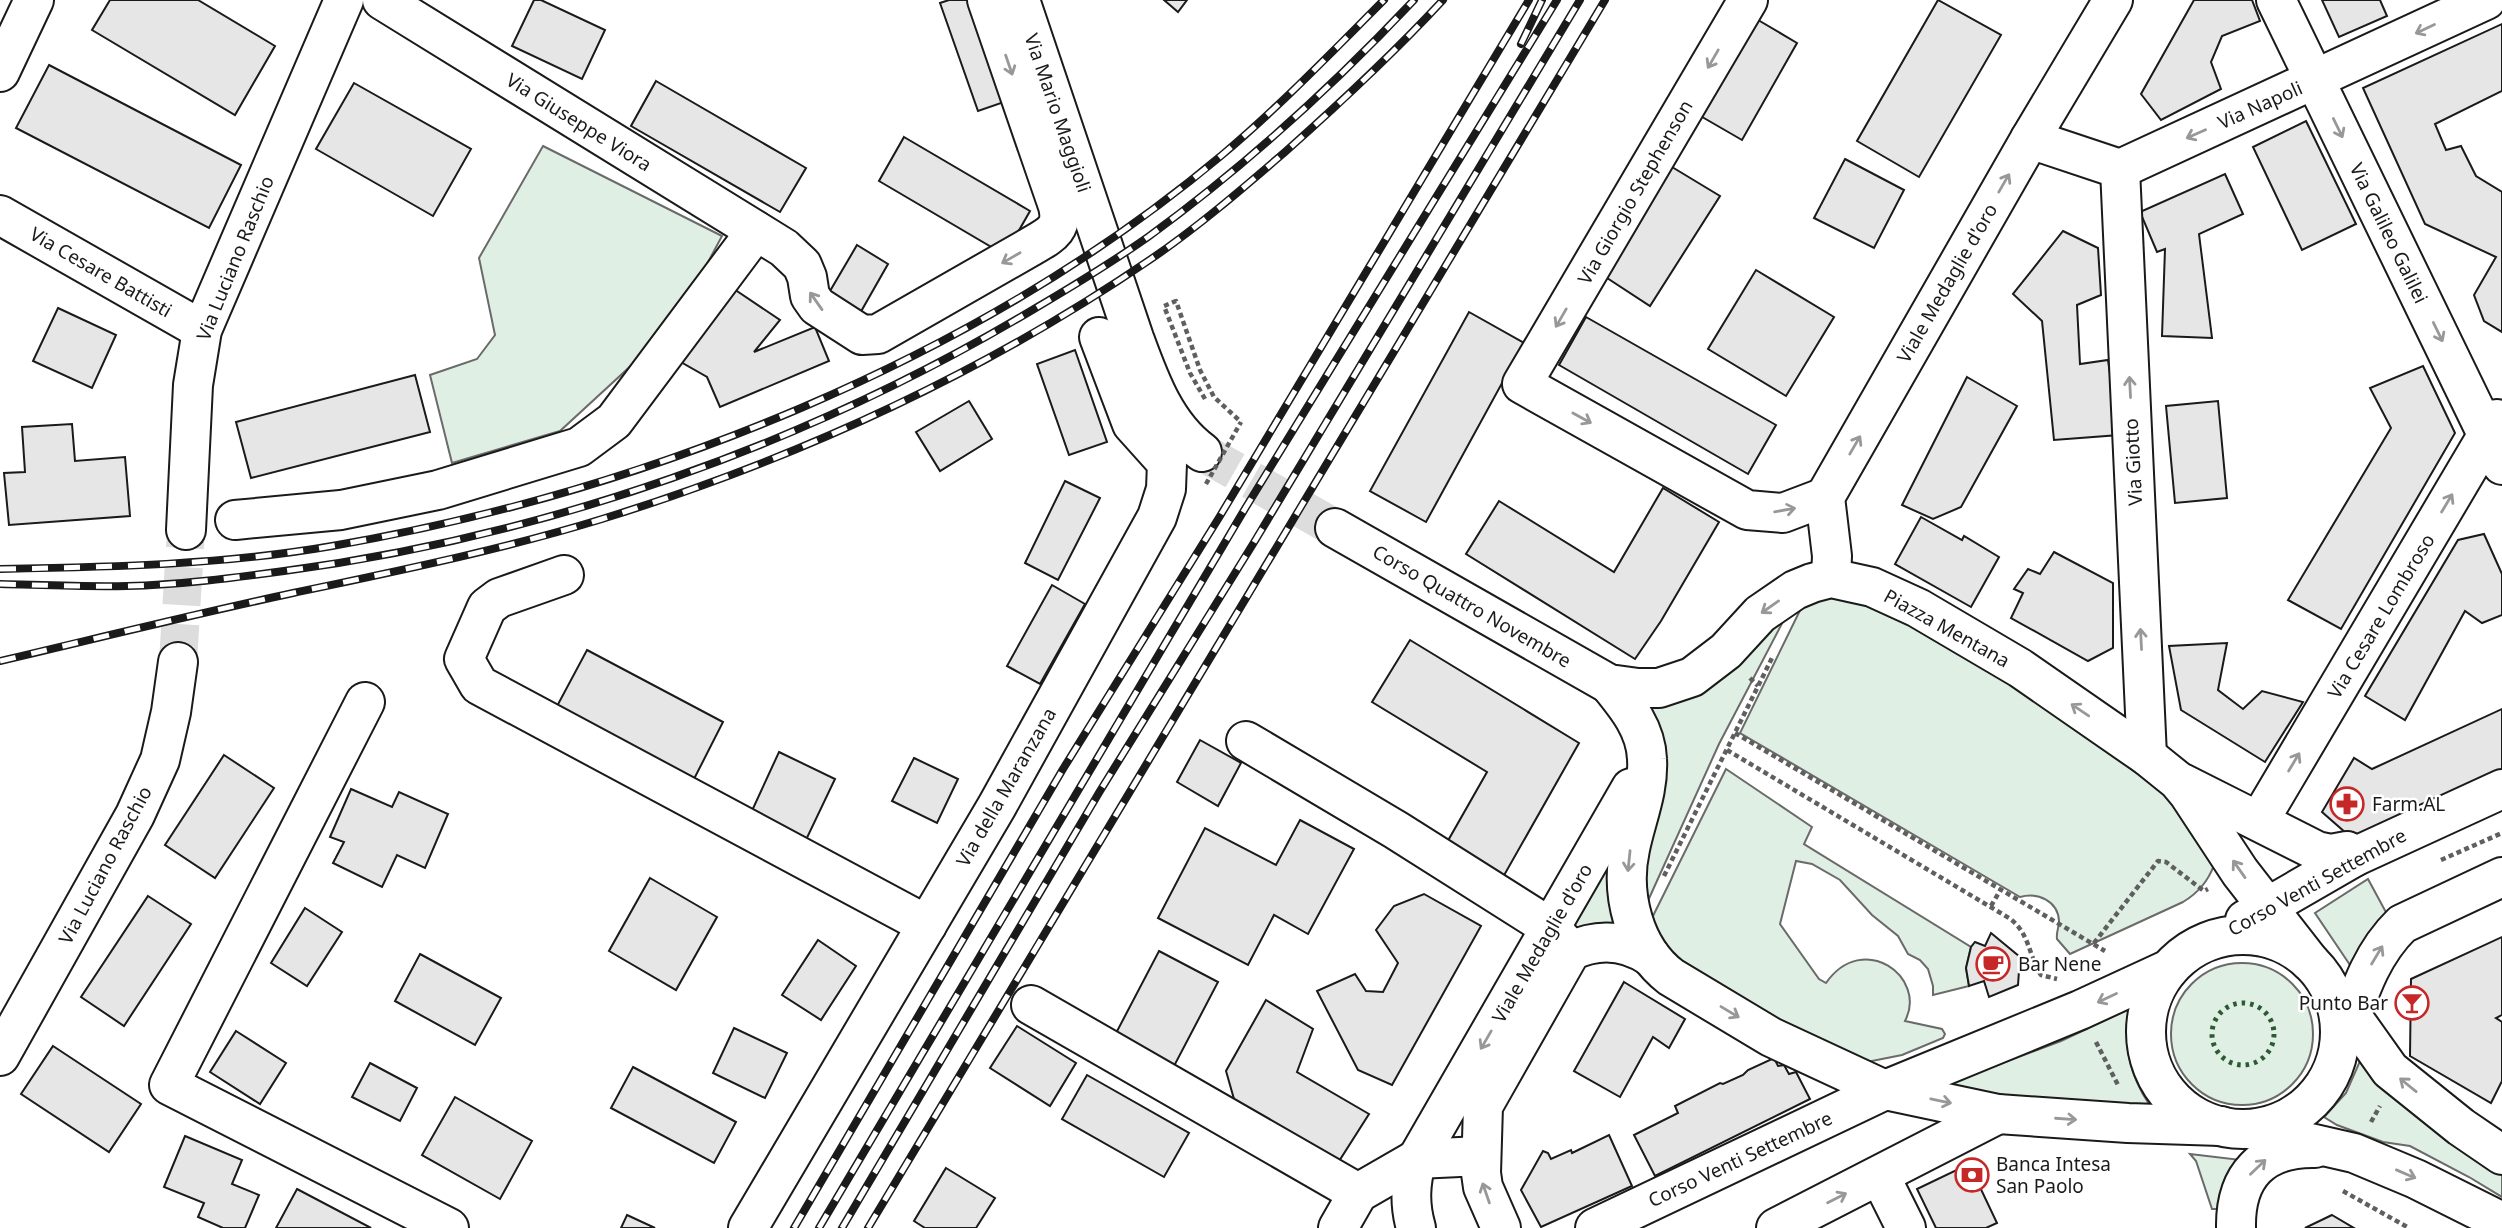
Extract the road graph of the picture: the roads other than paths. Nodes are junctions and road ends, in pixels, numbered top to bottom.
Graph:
1 (34, 0) edge
2 (344, 0) edge
3 (382, 0) edge
4 (987, 0) edge
5 (1020, 0) edge
6 (1748, 0) edge
7 (2113, 0) edge
8 (2276, 0) edge
9 (2486, 0) edge
10 (0, 72) edge
11 (2315, 80) junction
12 (2030, 139) junction
13 (2120, 169) junction
14 (0, 215) edge
15 (766, 237) junction
16 (202, 330) junction
17 (1099, 337) dead end
18 (2498, 436) edge
19 (1204, 468) tunnel mouth
20 (1825, 497) junction
21 (235, 520) dead end
22 (1335, 528) tunnel mouth
23 (186, 530) tunnel mouth
24 (564, 575) dead end
25 (1831, 578) junction
26 (178, 662) tunnel mouth
27 (1609, 684) junction
28 (365, 702) dead end
29 (1635, 719) junction
30 (1246, 741) dead end
31 (2147, 756) junction
32 (2178, 781) junction
33 (2502, 789) edge
34 (2259, 821) junction
35 (2354, 857) junction
36 (2502, 877) edge
37 (2267, 907) junction
38 (927, 925) junction
39 (1561, 940) junction
40 (2209, 941) junction
41 (1651, 957) junction
42 (2169, 969) junction
43 (2319, 973) junction
44 (1031, 1005) dead end
45 (2352, 1014) junction
46 (0, 1056) edge
47 (2334, 1064) junction
48 (1885, 1090) junction
49 (1998, 1114) junction
50 (2234, 1127) junction
51 (2354, 1153) junction
52 (2502, 1155) edge
53 (1481, 1156) junction
54 (1417, 1159) junction
55 (1880, 1176) junction
56 (1358, 1193) junction
57 (2502, 1222) edge
58 (449, 1228) edge
59 (748, 1228) edge
60 (1338, 1228) edge
61 (1416, 1228) edge
62 (1501, 1228) edge
63 (1595, 1228) edge
64 (1776, 1228) edge
65 (1906, 1228) edge
66 (2236, 1228) edge

1 - 10 street
2 - 16 street, Via Luciano Raschio
3 - 15 street, Via Giuseppe Viora
4 -> 15 street, Via Giuseppe Viora
5 - 19 street, Via Mario Maggioli
6 -> 20 street, Via Giorgio Stephenson
7 - 12 street, Viale Medaglie d'oro
8 - 11 street, Via Galileo Galilei
9 -> 11 street, Via Napoli
11 -> 13 street, Via Napoli
11 -> 18 street, Via Galileo Galilei
12 - 13 street
20 -> 12 street, Viale Medaglie d'oro
31 -> 13 street, Via Giotto
14 - 16 street, Via Cesare Battisti
15 - 21 street
16 - 23 street, Via Luciano Raschio
17 - 38 street, Via della Maranzana
34 -> 18 street, Via Cesare Lombroso
20 - 25 street
22 - 27 street, Corso Quattro Novembre
24 - 38 street
25 -> 27 street
31 -> 25 street, Piazza Mentana
26 - 46 street, Via Luciano Raschio
27 - 29 street
28 - 58 street
29 - 39 street, Viale Medaglie d'oro
29 -> 41 street
30 - 39 street
31 - 32 street, Piazza Mentana
32 - 34 street, Piazza Mentana
37 -> 32 street, Piazza Mentana
33 - 35 street, Corso Venti Settembre
34 - 35 street, Piazza Mentana
35 - 37 street, Corso Venti Settembre
45 -> 36 street
37 - 40 street, Corso Venti Settembre
37 - 43 street, Piazza Mentana
38 - 59 street, Via della Maranzana
39 - 41 street, Viale Medaglie d'oro
39 - 53 street, Viale Medaglie d'oro
39 -> 54 street, Viale Medaglie d'oro
40 - 42 street
40 - 43 street
41 -> 48 street
42 -> 48 street
42 - 50 street
43 - 45 street
43 - 47 street
44 - 56 street
45 - 47 street
52 -> 45 street
47 - 50 street
48 -> 49 street
48 - 63 street, Corso Venti Settembre
49 -> 50 street
49 - 55 street
50 - 51 street
51 -> 57 street
66 -> 51 street
53 - 54 street
62 -> 53 street, Viale Medaglie d'oro
54 - 56 street
54 - 61 street
64 -> 55 street
55 - 65 street
56 - 60 street

